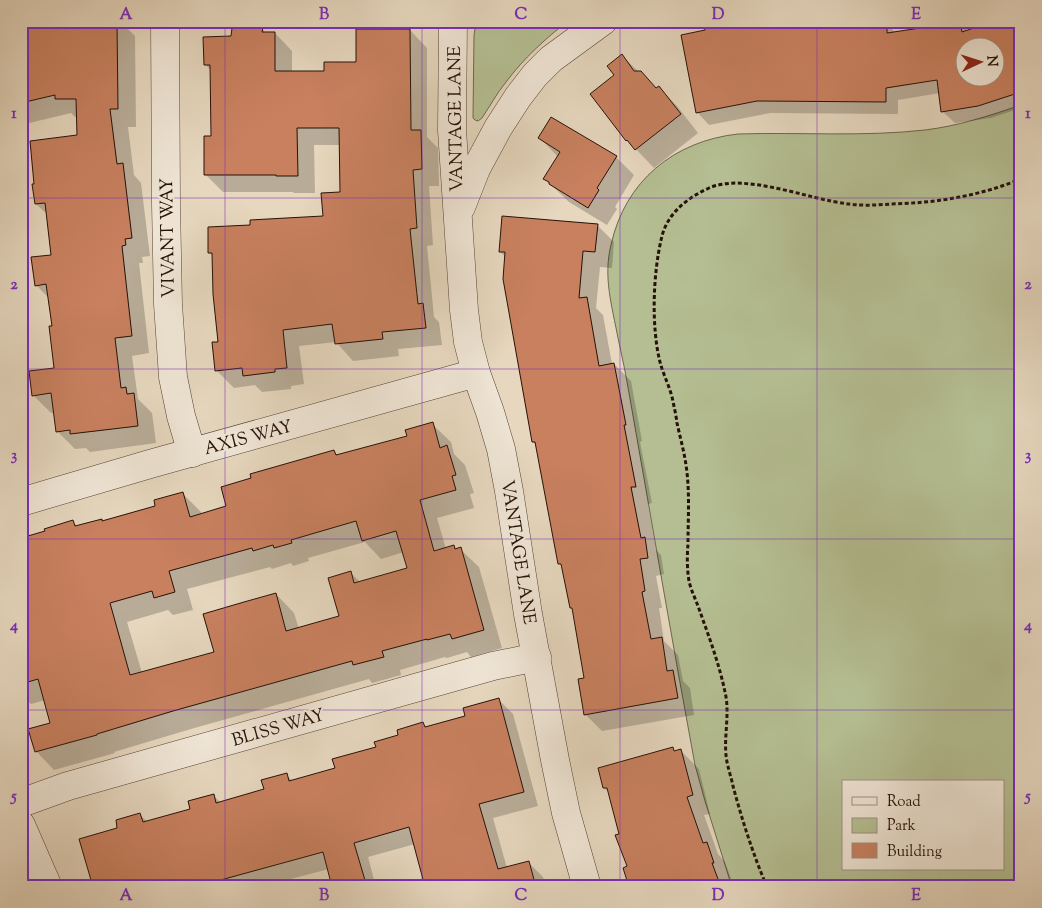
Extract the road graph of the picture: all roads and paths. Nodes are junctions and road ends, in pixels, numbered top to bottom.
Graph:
1 (165, 21) edge
2 (453, 21) edge
3 (603, 21) edge
4 (1021, 179) edge
5 (458, 216) junction
6 (476, 373) junction
7 (192, 453) junction
8 (21, 502) edge
9 (536, 657) junction
10 (21, 803) edge
11 (21, 825) edge
12 (48, 887) edge
13 (587, 887) edge
14 (767, 887) edge

1 - 7 street, VIVANT WAY
2 - 5 street, VANTAGE LANE
3 - 5 street, VANTAGE LANE
4 - 14 path
5 - 6 street, VANTAGE LANE
6 - 7 street, AXIS WAY
6 - 9 street, VANTAGE LANE
7 - 8 street, AXIS WAY
9 - 10 street, BLISS WAY
9 - 13 street, VANTAGE LANE
11 - 12 street

